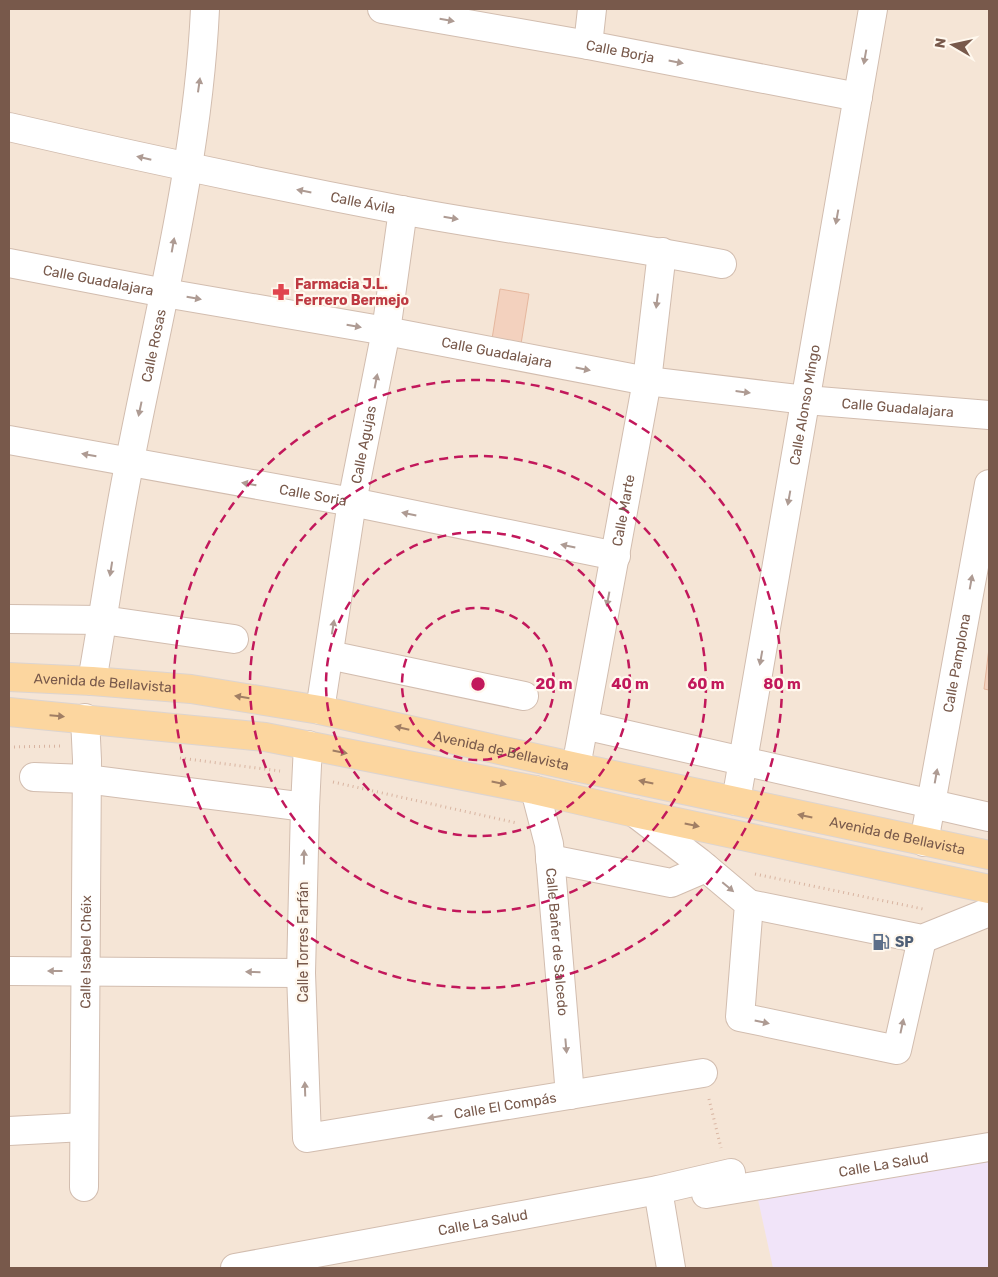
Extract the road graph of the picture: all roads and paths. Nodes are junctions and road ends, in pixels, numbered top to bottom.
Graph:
1 (205, 9) edge
2 (382, 9) edge
3 (592, 9) edge
4 (873, 9) edge
5 (588, 45) junction
6 (858, 97) junction
7 (9, 127) edge
8 (187, 168) junction
9 (403, 210) junction
10 (662, 252) junction
11 (9, 262) edge
12 (722, 264) dead end
13 (164, 293) junction
14 (386, 331) junction
15 (647, 381) junction
16 (806, 400) junction
17 (989, 415) edge
18 (9, 440) edge
19 (129, 462) junction
20 (989, 484) edge
21 (352, 502) junction
22 (616, 556) junction
23 (9, 619) edge
24 (103, 620) junction
25 (234, 639) dead end
26 (329, 655) junction
27 (9, 677) edge
28 (92, 681) junction
29 (524, 696) dead end
30 (320, 710) junction
31 (9, 712) edge
32 (85, 718) junction
33 (584, 725) junction
34 (68, 746) dead end
35 (308, 746) junction
36 (9, 747) edge
37 (172, 756) dead end
38 (743, 762) junction
39 (576, 767) junction
40 (287, 773) dead end
41 (34, 777) dead end
42 (86, 779) junction
43 (330, 782) dead end
44 (535, 790) junction
45 (736, 801) junction
46 (931, 804) junction
47 (305, 807) junction
48 (635, 813) junction
49 (989, 817) edge
50 (519, 823) dead end
51 (924, 842) junction
52 (989, 855) edge
53 (550, 859) junction
54 (706, 868) junction
55 (748, 872) dead end
56 (989, 889) edge
57 (749, 904) junction
58 (979, 916) edge
59 (922, 939) junction
60 (85, 970) junction
61 (9, 971) edge
62 (301, 973) junction
63 (703, 1073) joint
64 (570, 1095) junction
65 (84, 1127) junction
66 (9, 1132) edge
67 (307, 1138) joint
68 (989, 1147) edge
69 (726, 1163) joint
70 (84, 1187) dead end
71 (659, 1196) junction
72 (235, 1268) edge
73 (671, 1268) edge

8 -> 1 street, Calle Rosas
2 -> 5 street, Calle Borja
3 - 5 street
4 -> 6 street, Calle Alonso Mingo
5 -> 6 street, Calle Borja
6 -> 16 street, Calle Alonso Mingo
8 -> 7 street, Calle Ávila
9 -> 8 street, Calle Ávila
13 -> 8 street, Calle Rosas
9 -> 10 street, Calle Ávila
9 - 14 street, Calle Agujas
10 - 12 street, Calle Ávila
10 -> 15 street, Calle Marte
11 - 13 street, Calle Guadalajara
13 -> 14 street, Calle Guadalajara
13 -> 19 street, Calle Rosas
14 -> 15 street, Calle Guadalajara
21 -> 14 street, Calle Agujas
15 -> 16 street, Calle Guadalajara
15 - 22 street, Calle Marte
16 - 17 street, Calle Guadalajara
16 -> 38 street, Calle Alonso Mingo
19 -> 18 street, Calle Soria
21 -> 19 street, Calle Soria
19 -> 24 street, Calle Rosas
46 -> 20 street, Calle Pamplona
22 -> 21 street, Calle Soria
26 -> 21 street, Calle Agujas
22 -> 33 street, Calle Marte
23 - 24 street
24 - 25 street
24 - 28 street, Calle Rosas
26 - 29 street
26 - 30 street, Calle Agujas
27 - 28 main road, Avenida de Bellavista
30 -> 28 main road, Avenida de Bellavista
39 -> 30 main road, Avenida de Bellavista
31 -> 32 main road
32 - 35 main road
32 - 42 street, Calle Isabel Chéix
33 - 38 street
33 - 39 street, Calle Marte
34 - 36 path
35 -> 44 main road
35 - 47 street, Calle Torres Farfán
37 - 40 path
38 - 45 street, Calle Alonso Mingo
38 - 46 street
45 -> 39 main road, Avenida de Bellavista
41 - 42 street
42 - 47 street
42 - 60 street, Calle Isabel Chéix
43 - 50 path
44 - 48 main road
44 - 53 street, Calle Bañer de Salcedo
51 -> 45 main road, Avenida de Bellavista
46 - 49 street
46 - 51 street, Calle Pamplona
62 -> 47 street, Calle Torres Farfán
48 - 54 street
48 -> 56 main road
51 - 52 main road, Avenida de Bellavista
53 - 54 street
53 -> 64 street, Calle Bañer de Salcedo
54 -> 57 street
55 - 58 path
57 - 59 street
57 -> 59 street
58 - 59 street
60 -> 61 street
62 -> 60 street
60 - 65 street, Calle Isabel Chéix
67 -> 62 street, Calle Torres Farfán
63 - 64 street, Calle El Compás
63 - 69 path
64 -> 67 street, Calle El Compás
65 - 66 street
65 - 70 street, Calle Isabel Chéix
68 - 71 street, Calle La Salud
69 - 71 street, Calle La Salud
71 - 72 street, Calle La Salud
71 - 73 street

